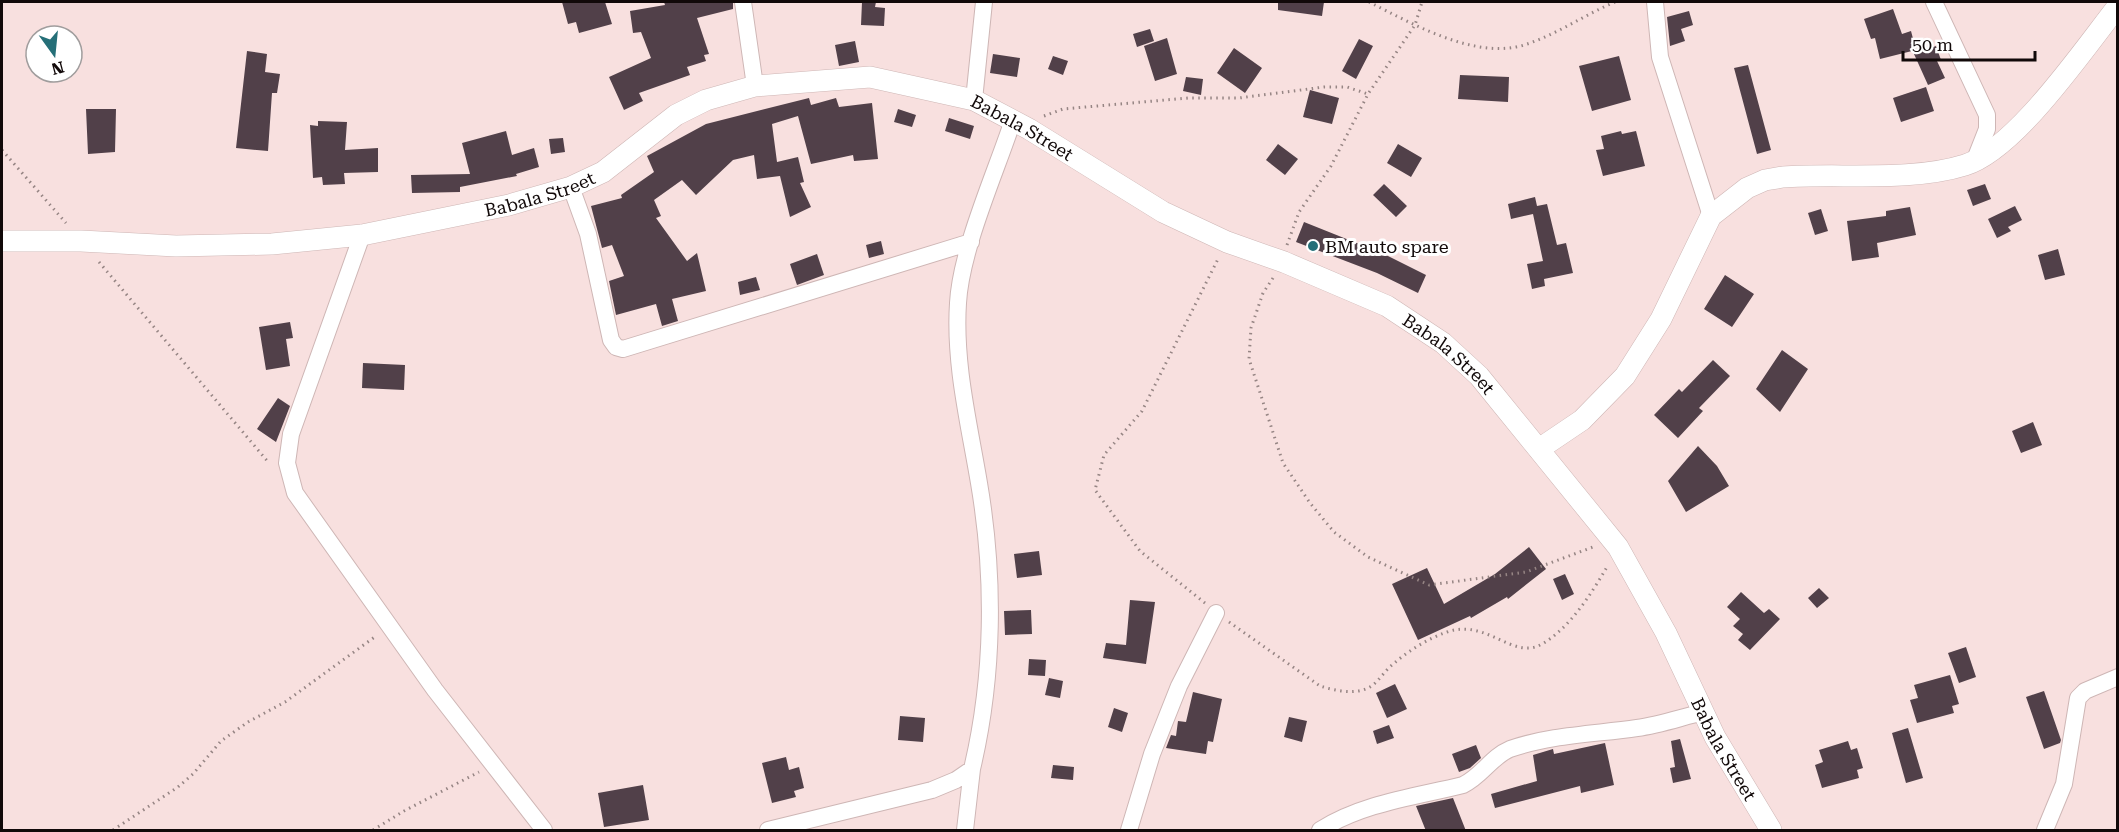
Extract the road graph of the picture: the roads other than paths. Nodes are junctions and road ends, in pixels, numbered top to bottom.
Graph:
1 (743, 2) edge
2 (984, 2) edge
3 (1655, 2) edge
4 (1934, 2) edge
5 (2118, 6) edge
6 (755, 86) junction
7 (974, 100) junction
8 (1021, 124) junction
9 (1974, 162) junction
10 (571, 187) junction
11 (1711, 216) junction
12 (362, 235) junction
13 (2, 242) edge
14 (971, 242) junction
15 (1539, 448) junction
16 (1216, 613) road end
17 (2118, 677) edge
18 (1704, 712) junction
19 (972, 768) junction
20 (544, 831) edge
21 (768, 831) edge
22 (965, 831) edge
23 (1129, 831) edge
24 (1320, 831) edge
25 (1771, 831) edge
26 (2044, 831) edge

1 - 6 street
2 - 7 street
3 - 11 street
4 - 9 street
5 - 9 street
6 - 7 street, Babala Street
6 - 10 street, Babala Street
7 - 8 street, Babala Street
8 - 14 street
8 - 15 street, Babala Street
9 - 11 street
10 - 12 street, Babala Street
10 - 14 street
11 - 15 street
12 - 13 street, Babala Street
12 - 20 street
14 - 19 street
15 - 18 street, Babala Street
16 - 23 street
17 - 26 street
18 - 24 street
18 - 25 street, Babala Street
19 - 21 street
19 - 22 street

